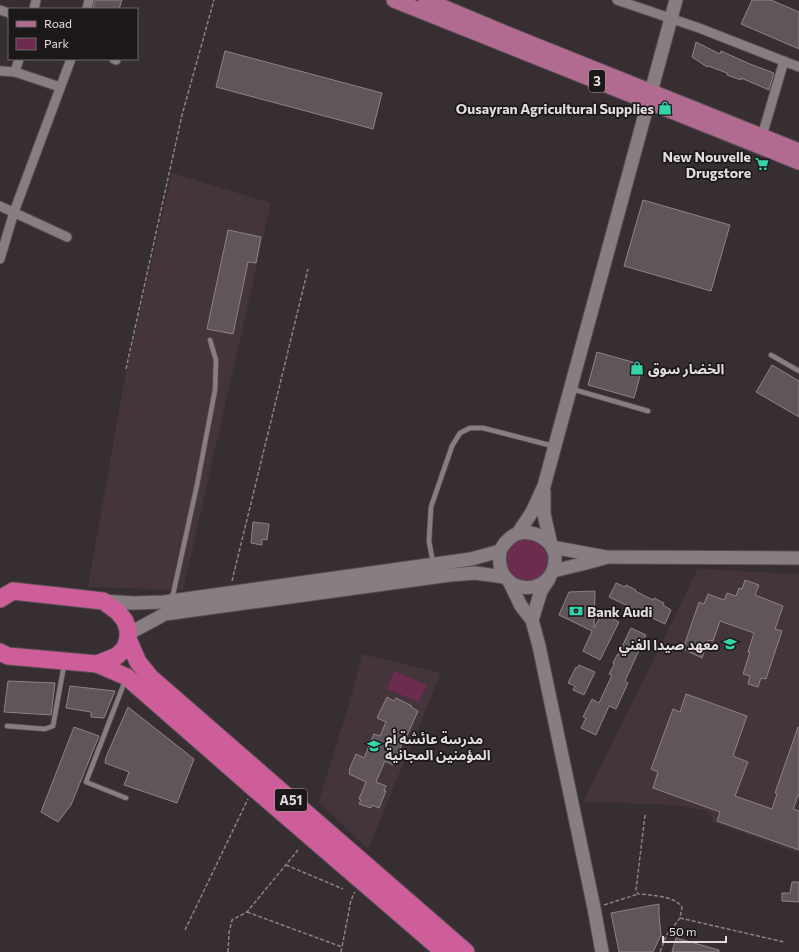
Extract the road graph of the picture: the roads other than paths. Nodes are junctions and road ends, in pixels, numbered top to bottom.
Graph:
1 (394, 0) edge
2 (617, 0) edge
3 (676, 0) edge
4 (435, 2) edge
5 (670, 18) junction
6 (19, 60) edge
7 (71, 60) edge
8 (784, 61) junction
9 (574, 66) junction
10 (799, 67) edge
11 (2, 71) dead end
12 (15, 72) junction
13 (60, 88) junction
14 (650, 96) junction
15 (718, 124) junction
16 (762, 136) junction
17 (799, 151) edge
18 (799, 162) edge
19 (0, 206) edge
20 (14, 212) junction
21 (67, 237) dead end
22 (0, 259) edge
23 (210, 340) dead end
24 (771, 355) dead end
25 (799, 371) edge
26 (571, 388) junction
27 (648, 412) dead end
28 (555, 446) junction
29 (544, 486) junction
30 (518, 533) junction
31 (552, 546) junction
32 (500, 551) junction
33 (606, 557) junction
34 (799, 558) edge
35 (433, 564) junction
36 (551, 574) junction
37 (507, 579) junction
38 (4, 593) edge
39 (171, 601) junction
40 (103, 602) junction
41 (532, 620) junction
42 (128, 637) junction
43 (0, 652) edge
44 (64, 661) junction
45 (97, 664) junction
46 (127, 677) junction
47 (7, 726) dead end
48 (126, 798) dead end
49 (444, 952) edge
50 (466, 952) edge
51 (602, 952) edge

1 - 9 main road, 3
2 - 5 street
3 - 5 main road
4 - 9 main road, 3
5 - 8 street
5 - 14 main road
6 - 12 street
7 - 13 street
8 - 10 street
8 - 16 street
9 - 14 main road, 3
11 - 12 street
12 - 13 street
13 - 20 street
14 - 15 main road, 3
14 - 26 main road
15 - 16 main road, 3
15 - 18 main road, 3
16 - 17 main road, 3
19 - 20 street
20 - 21 street
20 - 22 street
23 - 39 lane
24 - 25 lane
26 - 27 lane
26 - 28 main road
28 - 29 main road
28 - 35 lane
29 - 30 main road
29 - 31 main road
30 - 31 main road
30 - 32 main road
31 - 33 main road
31 - 36 main road
32 - 35 main road
32 - 37 main road
33 - 34 main road
33 - 36 main road
35 - 39 main road
36 - 37 main road
36 - 41 main road
37 - 41 main road
37 - 42 main road
38 - 40 highway, A51
39 - 40 main road
40 - 42 highway, A51
41 - 51 main road
42 - 45 highway, A51
42 - 50 highway, A51
43 - 44 highway, A51
44 - 45 highway, A51
44 - 47 lane
45 - 46 highway, A51
46 - 48 lane
46 - 49 highway, A51

